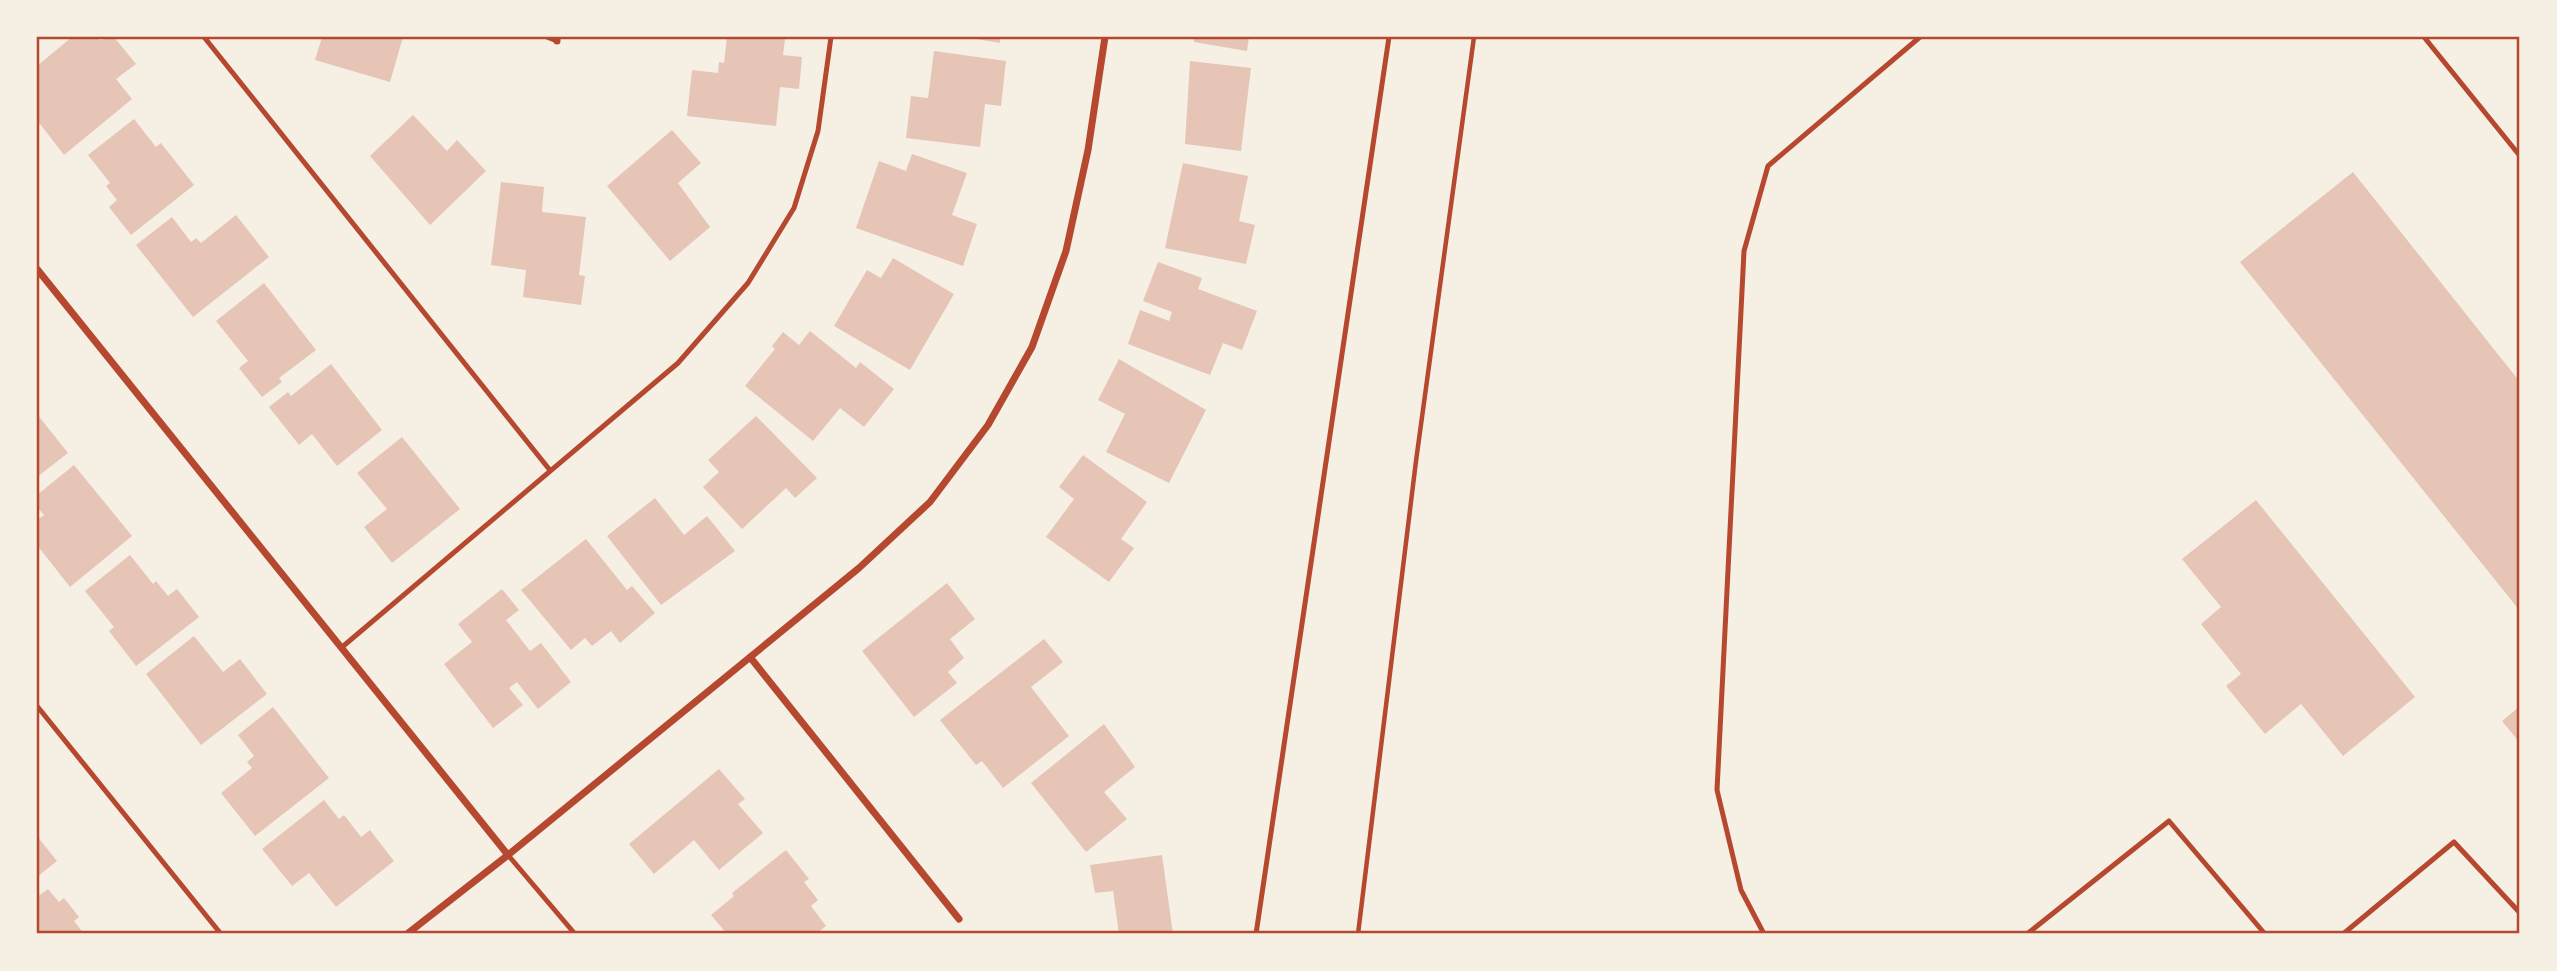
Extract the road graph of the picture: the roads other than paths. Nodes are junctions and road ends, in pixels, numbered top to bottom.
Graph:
1 (204, 37) edge
2 (547, 37) edge
3 (831, 37) edge
4 (1105, 37) edge
5 (1389, 37) edge
6 (1920, 37) edge
7 (2424, 37) edge
8 (557, 39) edge
9 (2520, 156) edge
10 (37, 269) edge
11 (549, 469) junction
12 (341, 648) junction
13 (750, 657) junction
14 (37, 706) edge
15 (508, 855) junction
16 (2520, 913) edge
17 (960, 919) dead end
18 (221, 934) edge
19 (407, 934) edge
20 (575, 934) edge
21 (1256, 934) edge
22 (1764, 934) edge
23 (2027, 934) edge
24 (2265, 934) edge
25 (2343, 934) edge

1 - 11 lane
2 - 8 lane
3 - 11 lane
4 - 13 street
5 - 21 lane
6 - 22 lane
7 - 9 lane
10 - 12 street
11 - 12 lane
12 - 15 street
13 - 15 street
13 - 17 street
14 - 18 lane
15 - 19 street
15 - 20 lane
16 - 25 lane
23 - 24 lane

